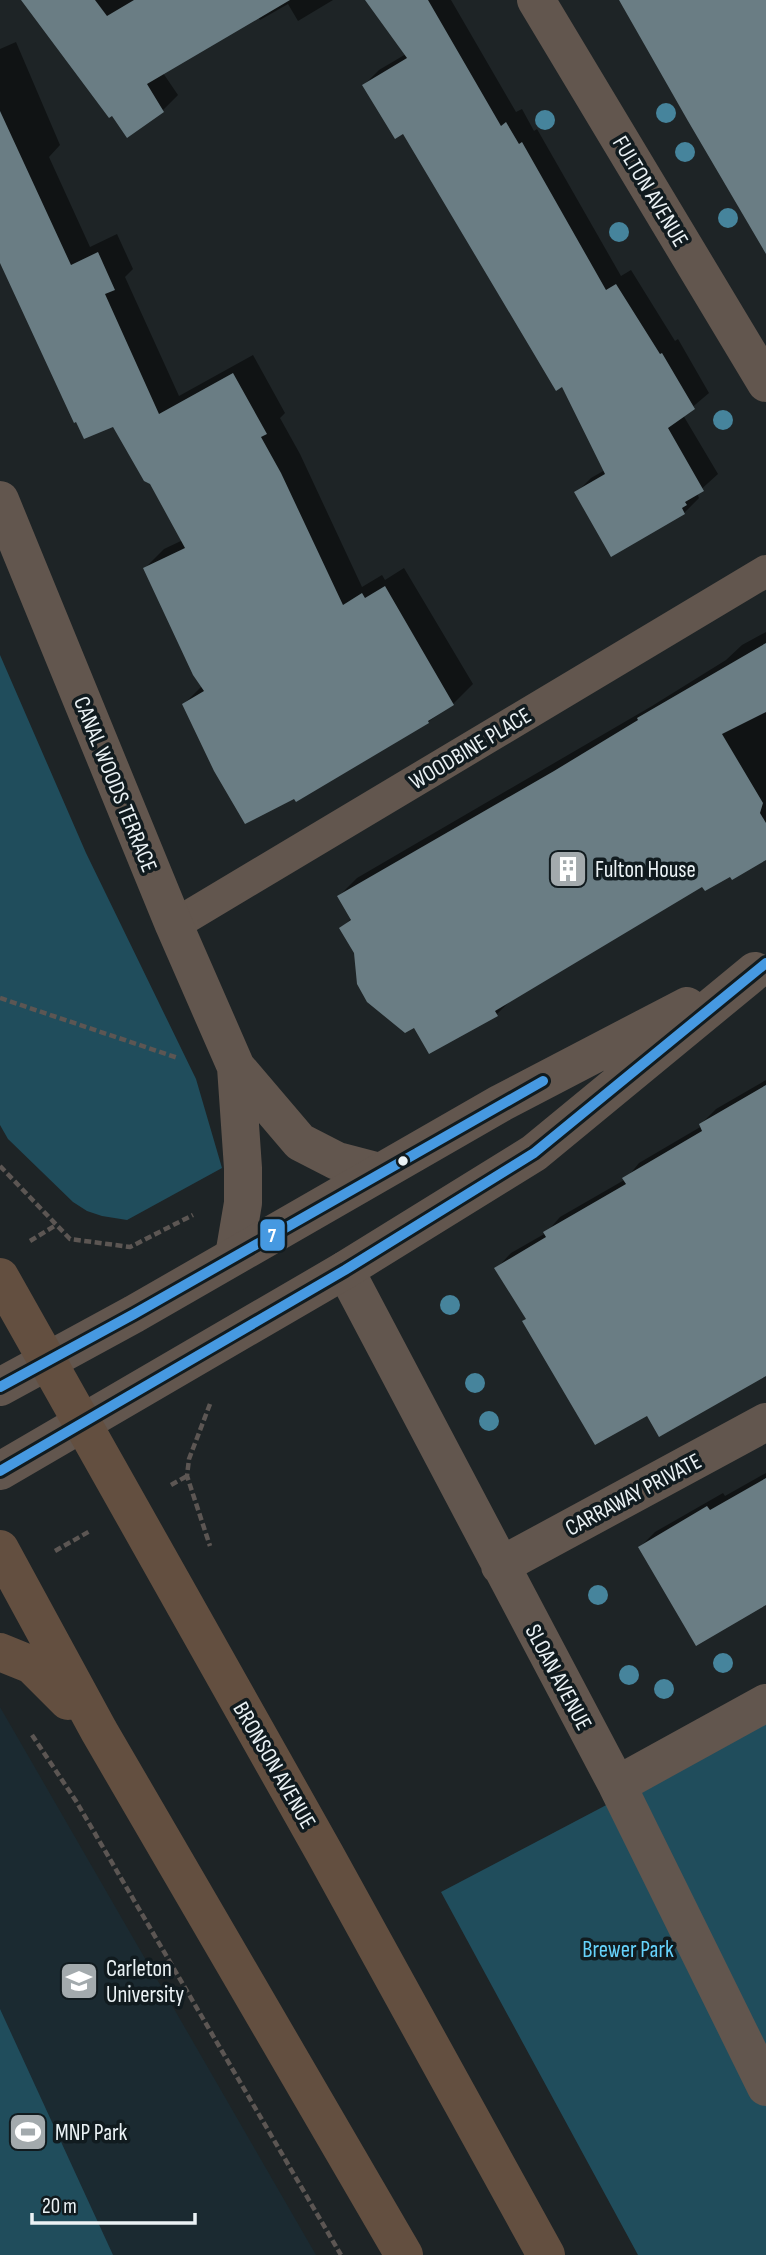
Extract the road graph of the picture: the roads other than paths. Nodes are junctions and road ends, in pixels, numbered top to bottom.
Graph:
1 (536, 0) edge
2 (766, 383) edge
3 (0, 500) edge
4 (766, 571) edge
5 (174, 925) junction
6 (762, 975) edge
7 (236, 1067) junction
8 (379, 1172) junction
9 (234, 1256) junction
10 (345, 1270) junction
11 (0, 1277) edge
12 (48, 1361) junction
13 (0, 1387) edge
14 (766, 1422) edge
15 (82, 1424) junction
16 (0, 1471) edge
17 (0, 1549) edge
18 (500, 1566) junction
19 (0, 1652) edge
20 (766, 1703) edge
21 (99, 1731) junction
22 (617, 1785) junction
23 (766, 2087) edge
24 (404, 2255) edge
25 (546, 2255) edge

1 - 2 street, FULTON AVENUE
3 - 5 street, CANAL WOODS TERRACE
4 - 5 lane, WOODBINE PLACE
5 - 7 street, CANAL WOODS TERRACE
6 - 8 street
6 - 10 street
7 - 8 street, CANAL WOODS TERRACE
7 - 9 street, CANAL WOODS TERRACE
8 - 9 street
9 - 12 street
10 - 15 street
10 - 18 street, SLOAN AVENUE
11 - 12 main road, BRONSON AVENUE
12 - 13 street
12 - 15 main road, BRONSON AVENUE
14 - 18 street, CARRAWAY PRIVATE
15 - 16 street
15 - 25 main road, BRONSON AVENUE
17 - 21 main road
18 - 22 street, SLOAN AVENUE
19 - 21 main road
20 - 22 street
21 - 24 main road
22 - 23 street, SLOAN AVENUE

